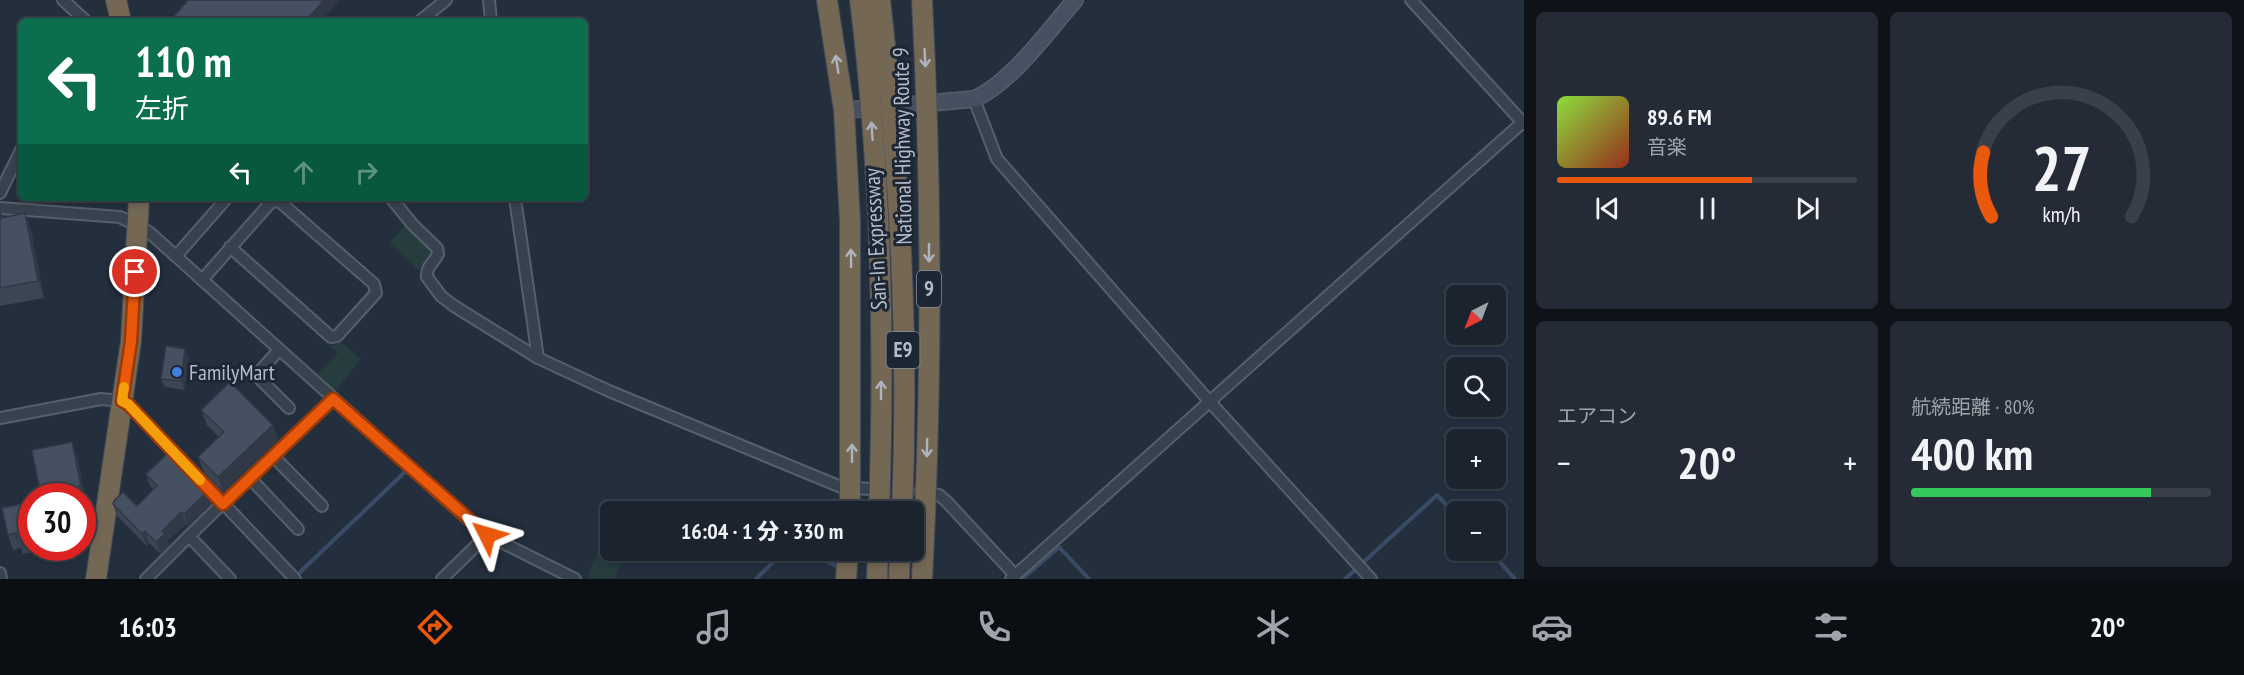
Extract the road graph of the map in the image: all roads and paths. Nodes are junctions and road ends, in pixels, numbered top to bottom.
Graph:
1 (63, 0) edge
2 (116, 0) edge
3 (446, 0) edge
4 (489, 0) edge
5 (827, 0) edge
6 (860, 0) edge
7 (880, 0) edge
8 (922, 0) edge
9 (1075, 0) edge
10 (1411, 0) edge
11 (83, 18) edge
12 (120, 18) edge
13 (424, 18) edge
14 (491, 18) edge
15 (974, 99) junction
16 (928, 104) junction
17 (907, 105) dead end
18 (1524, 122) edge
19 (18, 156) edge
20 (0, 193) edge
21 (139, 201) edge
22 (224, 201) edge
23 (393, 201) edge
24 (515, 201) edge
25 (0, 208) edge
26 (137, 227) junction
27 (230, 247) junction
28 (176, 256) junction
29 (202, 279) junction
30 (279, 350) junction
31 (538, 358) junction
32 (333, 399) junction
33 (122, 401) junction
34 (1210, 402) junction
35 (289, 408) dead end
36 (0, 418) edge
37 (273, 456) junction
38 (250, 478) junction
39 (861, 489) junction
40 (923, 491) junction
41 (855, 501) edge
42 (879, 501) edge
43 (902, 501) edge
44 (223, 504) junction
45 (322, 506) dead end
46 (298, 529) dead end
47 (487, 535) junction
48 (189, 536) junction
49 (847, 561) edge
50 (877, 561) edge
51 (900, 561) edge
52 (0, 573) edge
53 (1013, 577) edge
54 (1, 579) edge
55 (96, 579) edge
56 (146, 579) edge
57 (230, 579) edge
58 (295, 579) edge
59 (442, 579) edge
60 (575, 579) edge
61 (846, 579) edge
62 (876, 579) edge
63 (899, 579) edge
64 (922, 579) edge
65 (1371, 579) edge

1 - 11 street
2 - 12 highway
3 - 13 street
4 - 14 street
39 -> 5 highway
42 -> 6 highway, San-In Expressway / E9
7 - 43 highway, San-In Expressway / E9
8 -> 16 highway, National Highway Route 9 / 9
9 - 15 street
10 - 18 street
15 - 16 street
15 - 34 street
16 - 17 street
16 -> 40 highway, National Highway Route 9 / 9
18 - 34 street
19 - 20 street
21 - 26 highway
22 - 28 street
23 - 31 street
24 - 31 street
25 - 26 street
26 - 28 street
26 - 33 highway
27 - 27 street
27 - 29 street
28 - 29 street
29 - 30 street
30 - 32 street
30 - 35 street
31 - 39 street
32 - 37 street
32 - 47 street
33 - 36 street
33 - 44 street
33 - 55 highway
34 - 53 street
34 - 65 street
37 - 38 street
37 - 45 street
38 - 44 street
38 - 46 street
39 - 41 highway
40 - 53 street
40 - 64 highway, National Highway Route 9 / 9
44 - 48 street
44 - 58 street
47 - 59 street
47 - 60 street
48 - 56 street
48 - 57 street
49 - 61 highway
50 - 62 highway
51 - 63 highway
52 - 54 street

